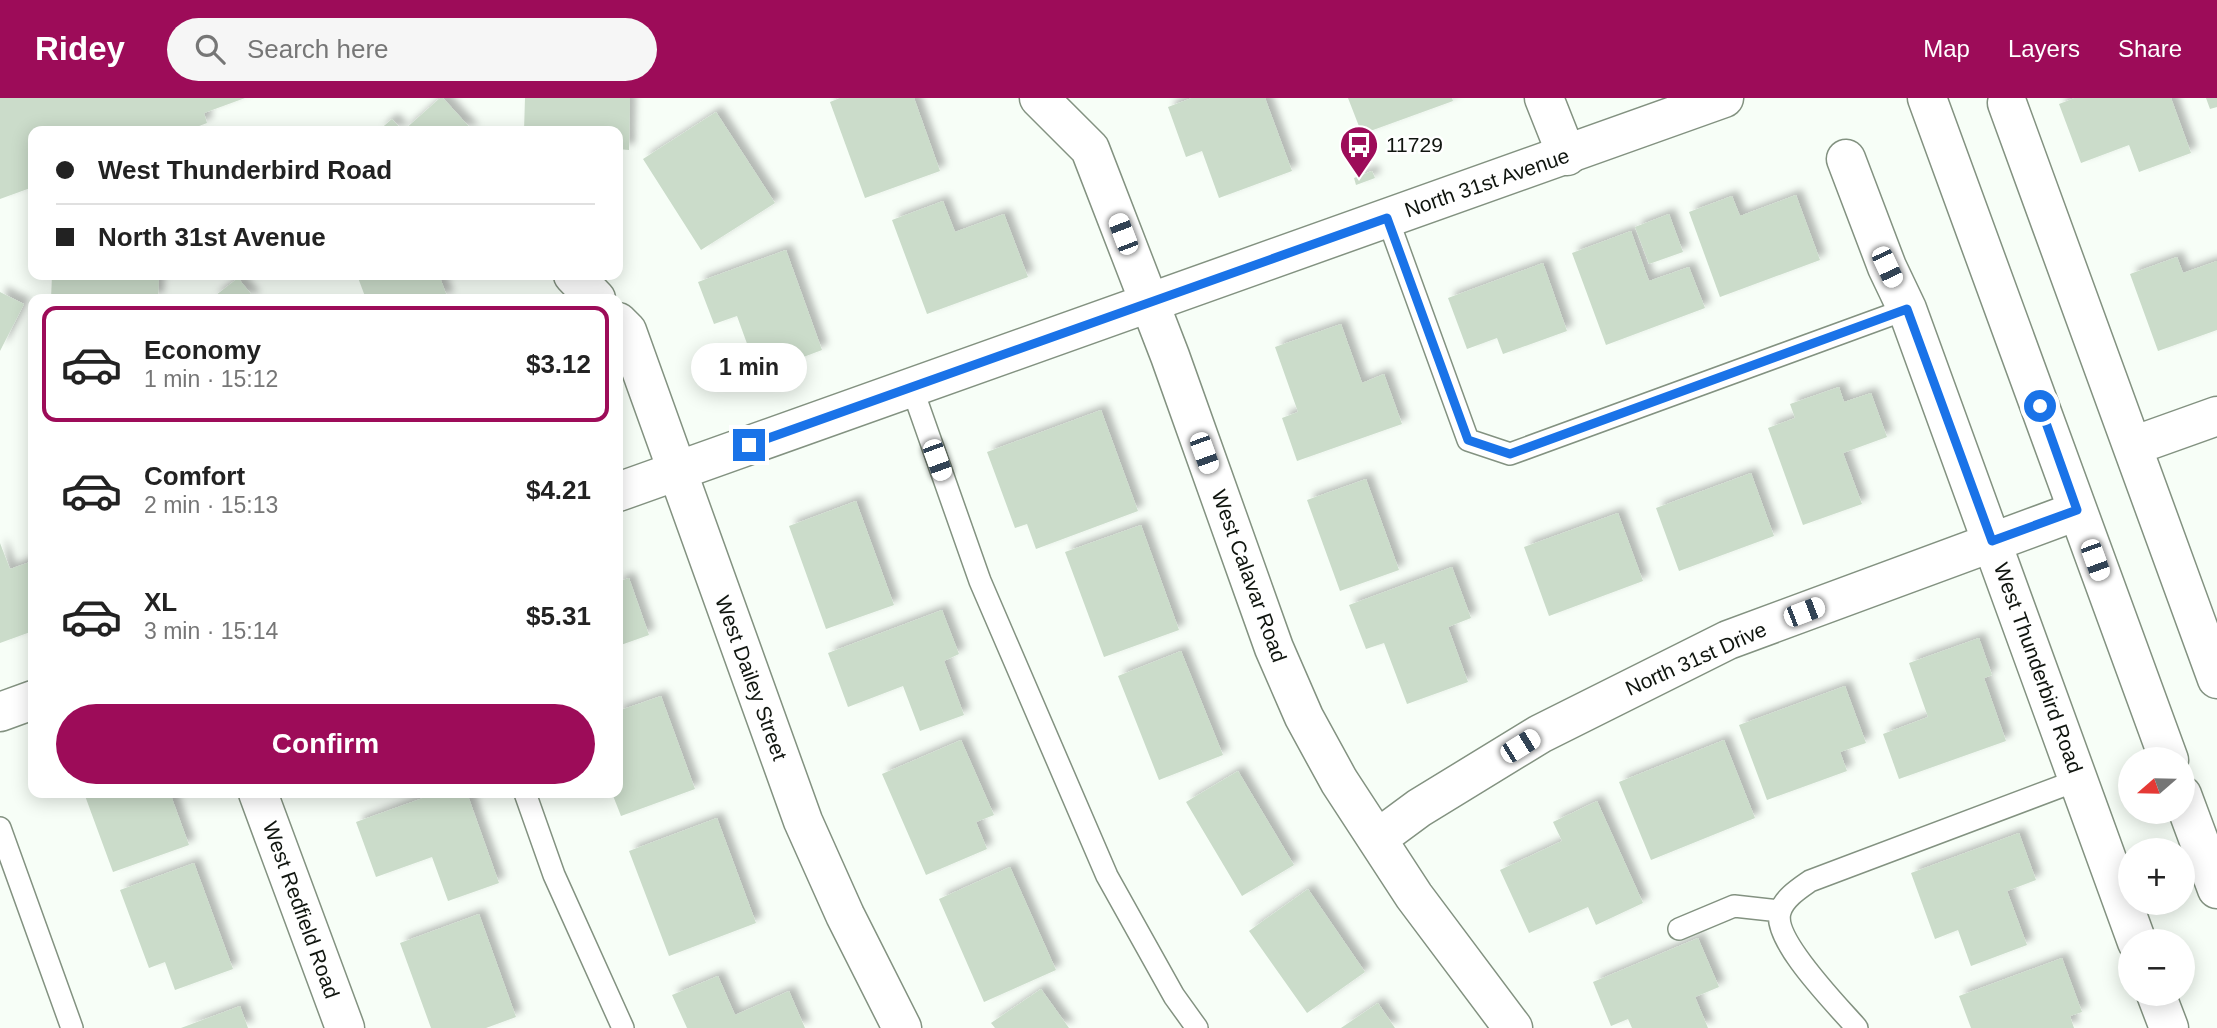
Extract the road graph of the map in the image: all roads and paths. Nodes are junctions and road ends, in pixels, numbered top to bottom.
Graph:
1 (1039, 98) edge
2 (1544, 98) edge
3 (1724, 98) edge
4 (1927, 98) edge
5 (2007, 103) dead end
6 (1567, 156) junction
7 (1846, 159) dead end
8 (1387, 218) junction
9 (578, 280) edge
10 (591, 294) edge
11 (1149, 302) junction
12 (1907, 309) junction
13 (623, 328) edge
14 (912, 388) junction
15 (2217, 416) edge
16 (2133, 446) junction
17 (677, 471) junction
18 (623, 490) edge
19 (2077, 510) junction
20 (1992, 541) junction
21 (2217, 679) edge
22 (28, 702) edge
23 (0, 712) edge
24 (2164, 747) edge
25 (2078, 780) junction
26 (260, 798) edge
27 (527, 798) edge
28 (2193, 824) edge
29 (0, 828) edge
30 (1377, 839) junction
31 (2217, 889) edge
32 (1780, 911) junction
33 (1679, 929) dead end
34 (2132, 929) edge
35 (2161, 1006) edge
36 (72, 1028) edge
37 (345, 1028) edge
38 (623, 1028) edge
39 (902, 1028) edge
40 (1197, 1028) edge
41 (1513, 1028) edge
42 (1857, 1028) edge
43 (2169, 1028) edge

1 - 11 street, West Calavar Road
2 - 6 street
3 - 6 street, North 31st Avenue
4 - 19 street
5 - 16 street
6 - 8 street, North 31st Avenue
7 - 12 street, West Thunderbird Road
8 - 11 street, North 31st Avenue
8 - 12 lane
9 - 10 street
11 - 14 street, North 31st Avenue
11 - 30 street, West Calavar Road
12 - 20 street, West Thunderbird Road
13 - 17 street, West Dailey Street
14 - 17 street, North 31st Avenue
14 - 40 lane
15 - 16 street
16 - 21 street
17 - 18 street, North 31st Avenue
17 - 39 street, West Dailey Street
19 - 20 street, North 31st Drive
19 - 24 street
20 - 25 street, West Thunderbird Road
20 - 30 street, North 31st Drive
22 - 23 street
25 - 32 lane
25 - 34 street, West Thunderbird Road
26 - 37 street, West Redfield Road
27 - 38 lane
28 - 31 street
29 - 36 lane
30 - 41 street, West Calavar Road
32 - 33 lane
32 - 42 lane
35 - 43 street

